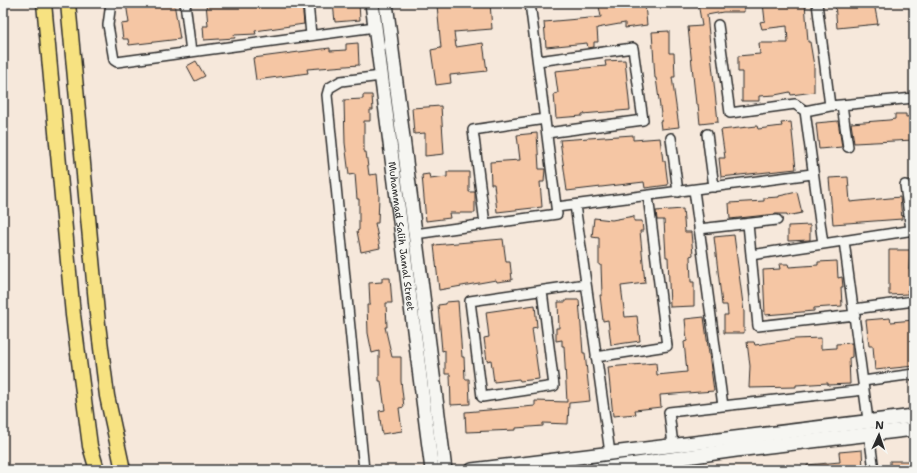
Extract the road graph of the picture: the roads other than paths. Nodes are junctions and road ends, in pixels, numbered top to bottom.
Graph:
1 (44, 3) edge
2 (68, 3) edge
3 (111, 3) edge
4 (185, 3) edge
5 (308, 3) edge
6 (372, 3) edge
7 (386, 3) edge
8 (530, 3) edge
9 (817, 3) edge
10 (718, 25) dead end
11 (375, 27) junction
12 (311, 35) junction
13 (191, 52) junction
14 (538, 61) junction
15 (381, 76) junction
16 (914, 98) edge
17 (842, 105) junction
18 (830, 106) junction
19 (805, 111) junction
20 (545, 119) junction
21 (547, 133) junction
22 (707, 134) dead end
23 (671, 138) dead end
24 (848, 147) dead end
25 (812, 174) junction
26 (905, 185) dead end
27 (714, 187) junction
28 (694, 190) junction
29 (678, 192) junction
30 (648, 196) junction
31 (575, 204) junction
32 (557, 207) junction
33 (777, 220) dead end
34 (485, 224) junction
35 (748, 224) junction
36 (699, 229) junction
37 (913, 230) edge
38 (415, 234) junction
39 (844, 241) junction
40 (823, 244) junction
41 (751, 255) junction
42 (586, 284) junction
43 (542, 291) junction
44 (914, 301) edge
45 (854, 312) junction
46 (596, 357) junction
47 (914, 374) edge
48 (864, 385) junction
49 (723, 406) junction
50 (914, 416) edge
51 (868, 420) junction
52 (914, 429) edge
53 (869, 434) junction
54 (673, 445) junction
55 (610, 453) junction
56 (612, 469) edge
57 (97, 470) edge
58 (123, 470) edge
59 (364, 470) edge
60 (432, 470) edge
61 (445, 470) edge
62 (472, 470) edge
63 (594, 470) edge
64 (874, 470) edge

1 - 57 main road
2 - 58 main road
3 - 13 street
4 - 13 street
5 - 12 street
6 - 11 street, Muhammad Salih Jamal Street
7 - 38 street, Muhammad Salih Jamal Street
8 - 14 street
9 - 18 street
10 - 19 street
11 - 12 street
11 - 15 street, Muhammad Salih Jamal Street
12 - 13 street
14 - 20 street
14 - 21 street
15 - 59 street
15 - 60 street, Muhammad Salih Jamal Street
16 - 17 street
17 - 18 street
17 - 24 street
18 - 19 street
19 - 25 street
20 - 21 street
20 - 34 street
21 - 32 street
22 - 27 street
23 - 29 street
25 - 27 street
25 - 40 street
26 - 37 street
27 - 28 street
28 - 29 street
28 - 36 street
29 - 30 street
30 - 31 street
30 - 46 street
31 - 32 street
31 - 42 street
32 - 34 street
33 - 35 street
34 - 38 street
35 - 36 street
35 - 41 street
36 - 49 street
37 - 39 street
38 - 61 street, Muhammad Salih Jamal Street
39 - 40 street
39 - 45 street
40 - 41 street
41 - 45 street
42 - 43 street
42 - 46 street
43 - 43 street
44 - 45 street
45 - 48 street
46 - 55 street
47 - 48 street
48 - 49 street
48 - 51 street
49 - 54 street
50 - 51 street
51 - 54 street
52 - 53 street
53 - 56 street
53 - 64 street
54 - 55 street
55 - 62 street
56 - 63 street

